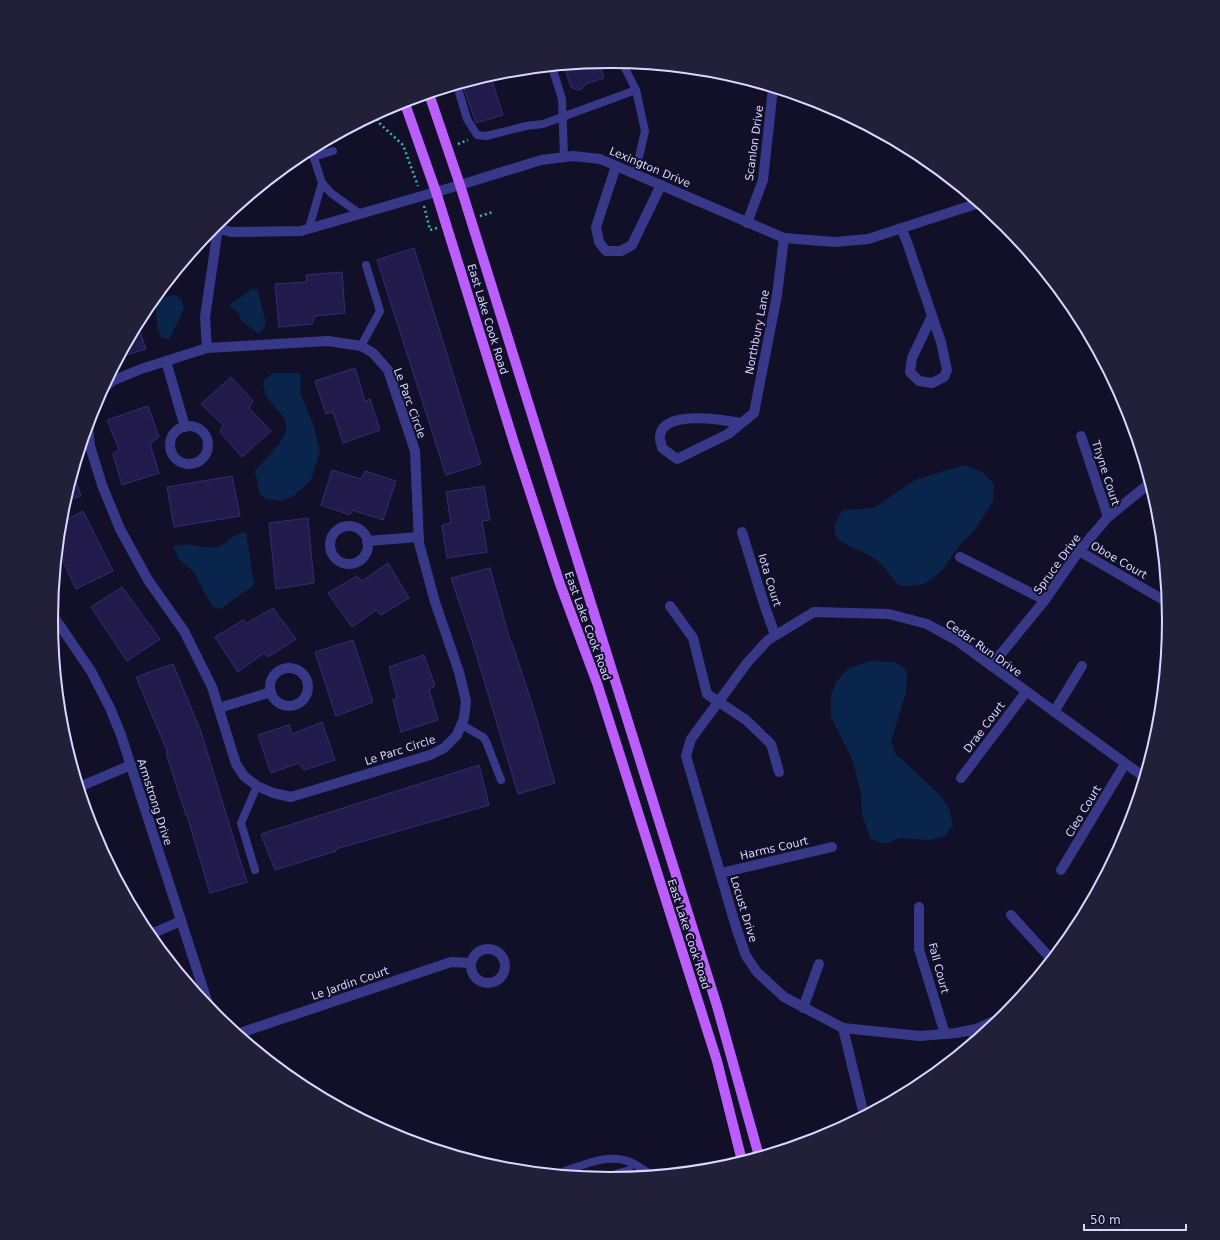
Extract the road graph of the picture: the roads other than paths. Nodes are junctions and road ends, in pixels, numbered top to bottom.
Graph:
1 (625, 68) edge
2 (553, 71) edge
3 (458, 90) edge
4 (636, 90) junction
5 (772, 93) edge
6 (430, 98) edge
7 (406, 107) edge
8 (564, 116) junction
9 (333, 151) dead end
10 (317, 153) edge
11 (313, 155) edge
12 (564, 157) junction
13 (616, 166) junction
14 (635, 174) junction
15 (322, 183) junction
16 (460, 185) junction
17 (661, 185) junction
18 (436, 192) junction
19 (974, 205) edge
20 (360, 214) junction
21 (747, 223) junction
22 (309, 228) junction
23 (901, 228) junction
24 (221, 229) edge
25 (214, 236) edge
26 (784, 238) junction
27 (366, 265) dead end
28 (932, 316) junction
29 (361, 346) junction
30 (207, 348) junction
31 (166, 361) junction
32 (113, 381) edge
33 (741, 424) junction
34 (185, 427) dead end
35 (1082, 436) dead end
36 (89, 437) edge
37 (1145, 487) edge
38 (1108, 517) junction
39 (742, 532) dead end
40 (419, 537) junction
41 (367, 541) dead end
42 (1079, 551) junction
43 (960, 557) dead end
44 (1161, 599) edge
45 (1045, 600) junction
46 (670, 606) dead end
47 (58, 623) edge
48 (772, 637) junction
49 (991, 666) junction
50 (1082, 666) dead end
51 (271, 692) dead end
52 (1026, 692) junction
53 (718, 702) junction
54 (219, 708) junction
55 (1054, 712) junction
56 (462, 725) junction
57 (1125, 764) junction
58 (131, 765) junction
59 (779, 772) dead end
60 (1140, 774) edge
61 (961, 778) dead end
62 (501, 780) dead end
63 (83, 785) edge
64 (257, 786) junction
65 (832, 847) dead end
66 (255, 870) dead end
67 (1061, 870) dead end
68 (721, 873) junction
69 (919, 907) dead end
70 (1011, 915) dead end
71 (181, 921) junction
72 (155, 932) edge
73 (1048, 956) edge
74 (471, 963) dead end
75 (819, 964) dead end
76 (205, 994) edge
77 (803, 1008) junction
78 (984, 1025) edge
79 (843, 1028) junction
80 (972, 1030) junction
81 (243, 1032) edge
82 (945, 1034) junction
83 (974, 1035) edge
84 (863, 1110) edge
85 (758, 1152) edge
86 (741, 1156) edge
87 (568, 1170) edge
88 (630, 1170) dead end
89 (645, 1171) edge
90 (625, 1172) edge

1 - 4 lane
2 - 8 lane
3 - 8 lane
4 - 8 lane
4 - 14 lane
5 - 21 street, Scanlon Drive
6 - 16 main road, East Lake Cook Road
7 - 18 main road, East Lake Cook Road
8 - 12 lane
9 - 10 lane
11 - 15 lane
12 - 13 street, Lexington Drive
12 - 16 street, Lexington Drive
13 - 14 street, Lexington Drive
13 - 17 street
14 - 17 street, Lexington Drive
15 - 20 lane
15 - 22 lane
16 - 18 street, Lexington Drive
16 - 85 main road, East Lake Cook Road
17 - 21 street, Lexington Drive
18 - 20 street, Lexington Drive
18 - 86 main road, East Lake Cook Road
19 - 23 street, Lexington Drive
20 - 22 street, Lexington Drive
21 - 26 street, Lexington Drive
22 - 24 street, Lexington Drive
23 - 26 street, Lexington Drive
23 - 28 street
25 - 30 street
26 - 33 street, Northbury Lane
27 - 29 lane
28 - 28 street
29 - 30 street, Le Parc Circle
29 - 40 street, Le Parc Circle
30 - 31 street, Le Parc Circle
31 - 32 street, Le Parc Circle
31 - 34 street
33 - 33 street, Northbury Lane
35 - 38 street, Thyne Court
36 - 54 street, Le Parc Circle
37 - 38 street, Spruce Drive
38 - 42 street, Spruce Drive
39 - 48 street, Iota Court
40 - 41 street
40 - 56 street, Le Parc Circle
42 - 44 street, Oboe Court
42 - 45 street, Spruce Drive
43 - 45 street
45 - 49 street, Spruce Drive
46 - 53 street
47 - 58 street, Armstrong Drive
48 - 49 street, Cedar Run Drive
48 - 53 street, Locust Drive
49 - 52 street, Cedar Run Drive
50 - 55 street
51 - 54 street
52 - 55 street, Cedar Run Drive
52 - 61 street, Drae Court
53 - 59 street
53 - 68 street, Locust Drive
54 - 64 street, Le Parc Circle
55 - 57 street, Cedar Run Drive
56 - 62 lane
56 - 64 street, Le Parc Circle
57 - 60 street, Cedar Run Drive
57 - 67 street, Cleo Court
58 - 63 street
58 - 71 street, Armstrong Drive
64 - 66 lane
65 - 68 street, Harms Court
68 - 77 street, Locust Drive
69 - 82 street, Fall Court
70 - 73 street
71 - 72 street
71 - 76 street, Armstrong Drive
74 - 81 street, Le Jardin Court
75 - 77 street
77 - 79 street, Locust Drive
78 - 80 street, Locust Drive
79 - 82 street, Locust Drive
79 - 84 street
80 - 82 street, Locust Drive
80 - 83 street
87 - 89 lane
88 - 90 lane

